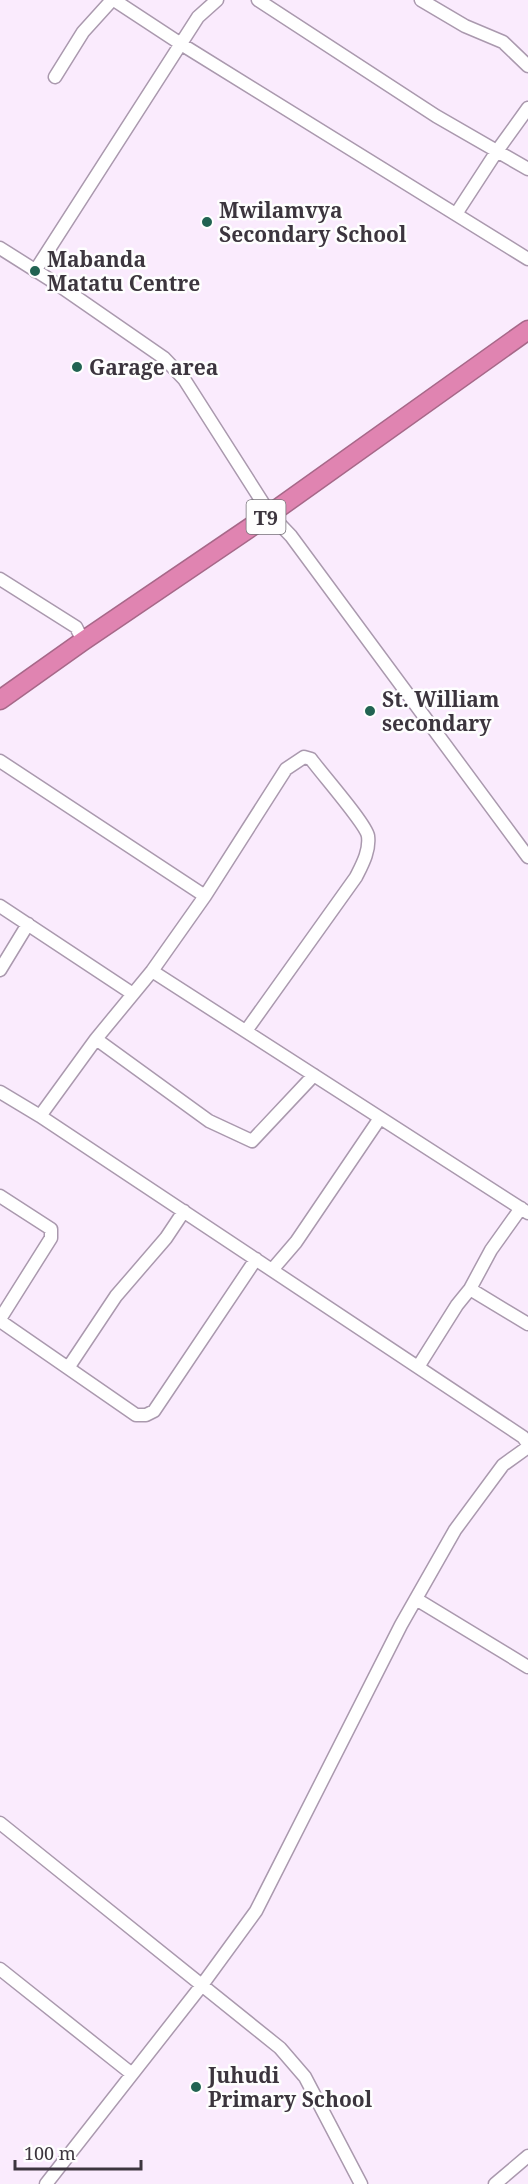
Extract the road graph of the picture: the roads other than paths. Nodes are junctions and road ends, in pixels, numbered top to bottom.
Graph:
1 (113, 0) edge
2 (258, 0) edge
3 (421, 0) edge
4 (214, 1) edge
5 (181, 44) junction
6 (528, 66) edge
7 (55, 77) dead end
8 (528, 108) edge
9 (497, 151) junction
10 (528, 169) edge
11 (456, 214) junction
12 (0, 248) edge
13 (528, 258) edge
14 (35, 270) junction
15 (528, 330) edge
16 (270, 514) junction
17 (0, 579) edge
18 (83, 641) junction
19 (0, 700) edge
20 (0, 761) edge
21 (528, 857) edge
22 (205, 896) junction
23 (0, 906) edge
24 (28, 924) junction
25 (0, 970) edge
26 (152, 971) junction
27 (133, 994) junction
28 (246, 1031) junction
29 (96, 1039) junction
30 (314, 1075) junction
31 (0, 1092) edge
32 (40, 1116) junction
33 (380, 1118) junction
34 (0, 1196) edge
35 (184, 1211) junction
36 (524, 1211) edge
37 (256, 1259) junction
38 (272, 1270) junction
39 (470, 1289) junction
40 (0, 1320) edge
41 (528, 1324) edge
42 (418, 1367) junction
43 (68, 1368) junction
44 (528, 1445) edge
45 (416, 1599) junction
46 (528, 1667) edge
47 (0, 1823) edge
48 (0, 1969) edge
49 (202, 1985) junction
50 (132, 2074) junction
51 (528, 2156) edge
52 (46, 2184) edge
53 (361, 2184) edge
54 (495, 2184) edge

1 - 5 street
1 - 7 street
2 - 9 street
3 - 6 street
4 - 5 street
5 - 11 street
5 - 14 street
8 - 9 street
9 - 10 street
9 - 11 street
11 - 13 street
12 - 14 street
14 - 16 street
15 - 16 highway, T9
16 - 18 highway, T9
16 - 21 street
17 - 18 street
18 - 19 highway, T9
20 - 22 street
22 - 26 street
22 - 28 street
23 - 24 street
24 - 25 street
24 - 27 street
26 - 27 street
26 - 28 street
27 - 29 street
28 - 30 street
29 - 30 street
29 - 32 street
30 - 33 street
31 - 32 street
32 - 35 street
33 - 36 street
33 - 38 street
34 - 40 street
35 - 37 street
35 - 43 street
36 - 39 street
37 - 38 street
37 - 43 street
38 - 42 street
39 - 41 street
39 - 42 street
40 - 43 street
42 - 44 street
44 - 45 street
45 - 46 street
45 - 49 street
47 - 49 street
48 - 50 street
49 - 50 street
49 - 53 street
50 - 52 street
51 - 54 street

